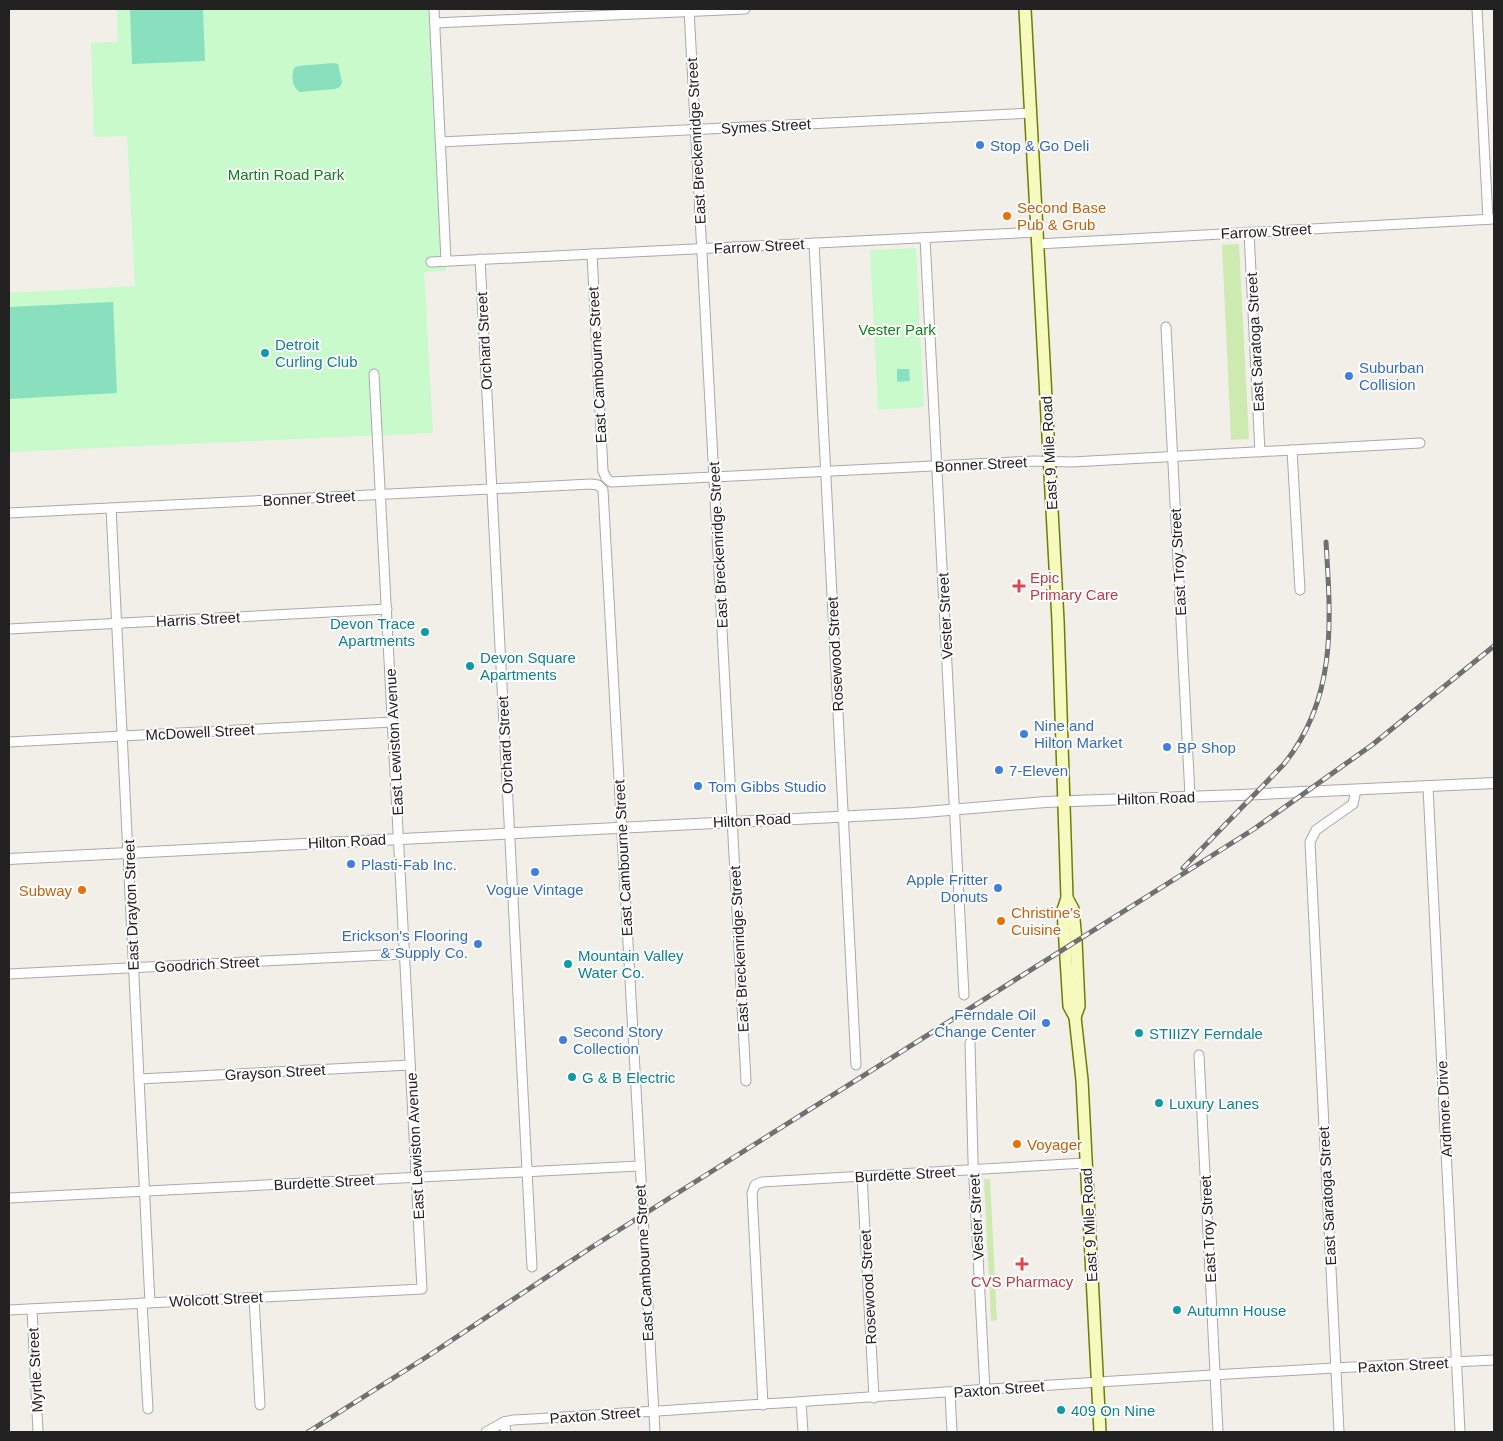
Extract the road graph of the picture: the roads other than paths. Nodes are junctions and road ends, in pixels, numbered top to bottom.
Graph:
1 (434, 9) edge
2 (745, 9) edge
3 (1025, 9) edge
4 (1477, 9) edge
5 (689, 10) edge
6 (435, 23) junction
7 (1031, 113) junction
8 (695, 130) junction
9 (440, 142) junction
10 (1491, 219) edge
11 (1249, 232) junction
12 (925, 238) junction
13 (1038, 238) junction
14 (814, 243) junction
15 (702, 248) junction
16 (592, 254) junction
17 (480, 259) junction
18 (446, 261) junction
19 (431, 262) dead end
20 (1166, 327) dead end
21 (374, 374) dead end
22 (1420, 443) dead end
23 (1292, 450) junction
24 (1260, 452) junction
25 (1172, 457) junction
26 (1050, 462) junction
27 (937, 466) junction
28 (826, 472) junction
29 (604, 475) joint
30 (714, 477) junction
31 (492, 489) junction
32 (604, 494) joint
33 (380, 495) junction
34 (111, 508) junction
35 (9, 513) edge
36 (1300, 590) dead end
37 (387, 609) junction
38 (117, 623) junction
39 (9, 629) edge
40 (392, 722) junction
41 (123, 736) junction
42 (9, 742) edge
43 (1494, 783) edge
44 (1428, 786) junction
45 (1356, 790) junction
46 (1190, 796) junction
47 (1064, 801) junction
48 (955, 810) junction
49 (844, 816) junction
50 (732, 821) junction
51 (621, 827) junction
52 (510, 833) junction
53 (399, 839) junction
54 (128, 853) junction
55 (9, 859) edge
56 (404, 954) junction
57 (133, 968) junction
58 (9, 974) edge
59 (964, 995) dead end
60 (970, 1044) dead end
61 (1200, 1055) dead end
62 (410, 1065) junction
63 (856, 1065) dead end
64 (139, 1079) junction
65 (746, 1081) dead end
66 (1085, 1163) junction
67 (639, 1166) junction
68 (973, 1170) junction
69 (528, 1172) junction
70 (862, 1176) junction
71 (416, 1177) junction
72 (144, 1191) junction
73 (9, 1198) edge
74 (532, 1267) dead end
75 (422, 1289) joint
76 (254, 1298) junction
77 (146, 1303) junction
78 (32, 1308) junction
79 (9, 1310) edge
80 (1494, 1360) edge
81 (1456, 1362) junction
82 (1335, 1368) junction
83 (1215, 1375) junction
84 (1098, 1382) junction
85 (985, 1391) junction
86 (950, 1393) junction
87 (874, 1398) junction
88 (801, 1402) junction
89 (260, 1405) dead end
90 (763, 1405) junction
91 (148, 1409) dead end
92 (653, 1412) junction
93 (504, 1422) junction
94 (38, 1432) edge
95 (486, 1432) edge
96 (506, 1432) edge
97 (655, 1432) edge
98 (803, 1432) edge
99 (952, 1432) edge
100 (1100, 1432) edge
101 (1218, 1432) edge
102 (1339, 1432) edge
103 (1460, 1432) edge

1 - 6 street
2 - 5 street
3 - 7 main road, East 9 Mile Road
4 - 10 street
5 - 6 street
5 - 8 street, East Breckenridge Street
6 - 9 street
7 - 8 street, Symes Street
7 - 13 main road, East 9 Mile Road
8 - 9 street, Symes Street
8 - 15 street, East Breckenridge Street
9 - 18 street
10 - 11 street, Farrow Street
11 - 13 street, Farrow Street
11 - 24 street, East Saratoga Street
12 - 13 street, Farrow Street
12 - 14 street, Farrow Street
12 - 27 street, Vester Street
13 - 26 main road, East 9 Mile Road
14 - 15 street, Farrow Street
14 - 28 street, Rosewood Street
15 - 16 street, Farrow Street
15 - 30 street, East Breckenridge Street
16 - 17 street, Farrow Street
16 - 29 street, East Cambourne Street
17 - 18 street, Farrow Street
17 - 31 street, Orchard Street
18 - 19 street, Farrow Street
20 - 25 street, East Troy Street
21 - 33 street, East Lewiston Avenue
22 - 23 street, Bonner Street
23 - 24 street, Bonner Street
23 - 36 street
24 - 25 street, Bonner Street
25 - 26 street, Bonner Street
25 - 46 street, East Troy Street
26 - 27 street, Bonner Street
26 - 47 main road, East 9 Mile Road
27 - 28 street, Bonner Street
27 - 48 street, Vester Street
28 - 30 street, Bonner Street
28 - 49 street, Rosewood Street
29 - 30 street, Bonner Street
30 - 50 street, East Breckenridge Street
31 - 32 street, Bonner Street
31 - 33 street, Bonner Street
31 - 52 street, Orchard Street
32 - 51 street, East Cambourne Street
33 - 34 street, Bonner Street
33 - 37 street, East Lewiston Avenue
34 - 35 street, Bonner Street
34 - 38 street, East Drayton Street
37 - 38 street, Harris Street
37 - 40 street, East Lewiston Avenue
38 - 39 street, Harris Street
38 - 41 street, East Drayton Street
40 - 41 street, McDowell Street
40 - 53 street, East Lewiston Avenue
41 - 42 street, McDowell Street
41 - 54 street, East Drayton Street
43 - 44 street, Hilton Road
44 - 45 street, Hilton Road
44 - 81 street, Ardmore Drive
45 - 46 street, Hilton Road
45 - 82 street, East Saratoga Street
46 - 47 street, Hilton Road
47 - 48 street, Hilton Road
47 - 66 main road, East 9 Mile Road
48 - 49 street, Hilton Road
48 - 59 street, Vester Street
49 - 50 street, Hilton Road
49 - 63 street, Rosewood Street
50 - 51 street, Hilton Road
50 - 65 street, East Breckenridge Street
51 - 52 street, Hilton Road
51 - 67 street, East Cambourne Street
52 - 53 street, Hilton Road
52 - 69 street, Orchard Street
53 - 54 street, Hilton Road
53 - 56 street, East Lewiston Avenue
54 - 55 street, Hilton Road
54 - 57 street, East Drayton Street
56 - 57 street, Goodrich Street
56 - 62 street, East Lewiston Avenue
57 - 58 street, Goodrich Street
57 - 64 street, East Drayton Street
60 - 68 street, Vester Street
61 - 83 street, East Troy Street
62 - 64 street, Grayson Street
62 - 71 street, East Lewiston Avenue
64 - 72 street, East Drayton Street
66 - 68 street, Burdette Street
66 - 84 main road, East 9 Mile Road
67 - 69 street, Burdette Street
67 - 92 street, East Cambourne Street
68 - 70 street, Burdette Street
68 - 85 street, Vester Street
69 - 71 street, Burdette Street
69 - 74 street, Orchard Street
70 - 87 street, Rosewood Street
70 - 90 street, Burdette Street
71 - 72 street, Burdette Street
71 - 75 street, East Lewiston Avenue
72 - 73 street, Burdette Street
72 - 77 street, East Drayton Street
75 - 76 street, Wolcott Street
76 - 77 street, Wolcott Street
76 - 89 street
77 - 78 street, Wolcott Street
77 - 91 street, East Drayton Street
78 - 79 street, Wolcott Street
78 - 94 street, Myrtle Street
80 - 81 street, Paxton Street
81 - 82 street, Paxton Street
81 - 103 street, Ardmore Drive
82 - 83 street, Paxton Street
82 - 102 street, East Saratoga Street
83 - 84 street, Paxton Street
83 - 101 street, East Troy Street
84 - 85 street, Paxton Street
84 - 100 main road, East 9 Mile Road
85 - 86 street, Paxton Street
86 - 87 street, Paxton Street
86 - 99 street
87 - 88 street, Paxton Street
88 - 90 street, Paxton Street
88 - 98 street
90 - 92 street, Paxton Street
92 - 93 street, Paxton Street
92 - 97 street, East Cambourne Street
93 - 95 street
93 - 96 street

